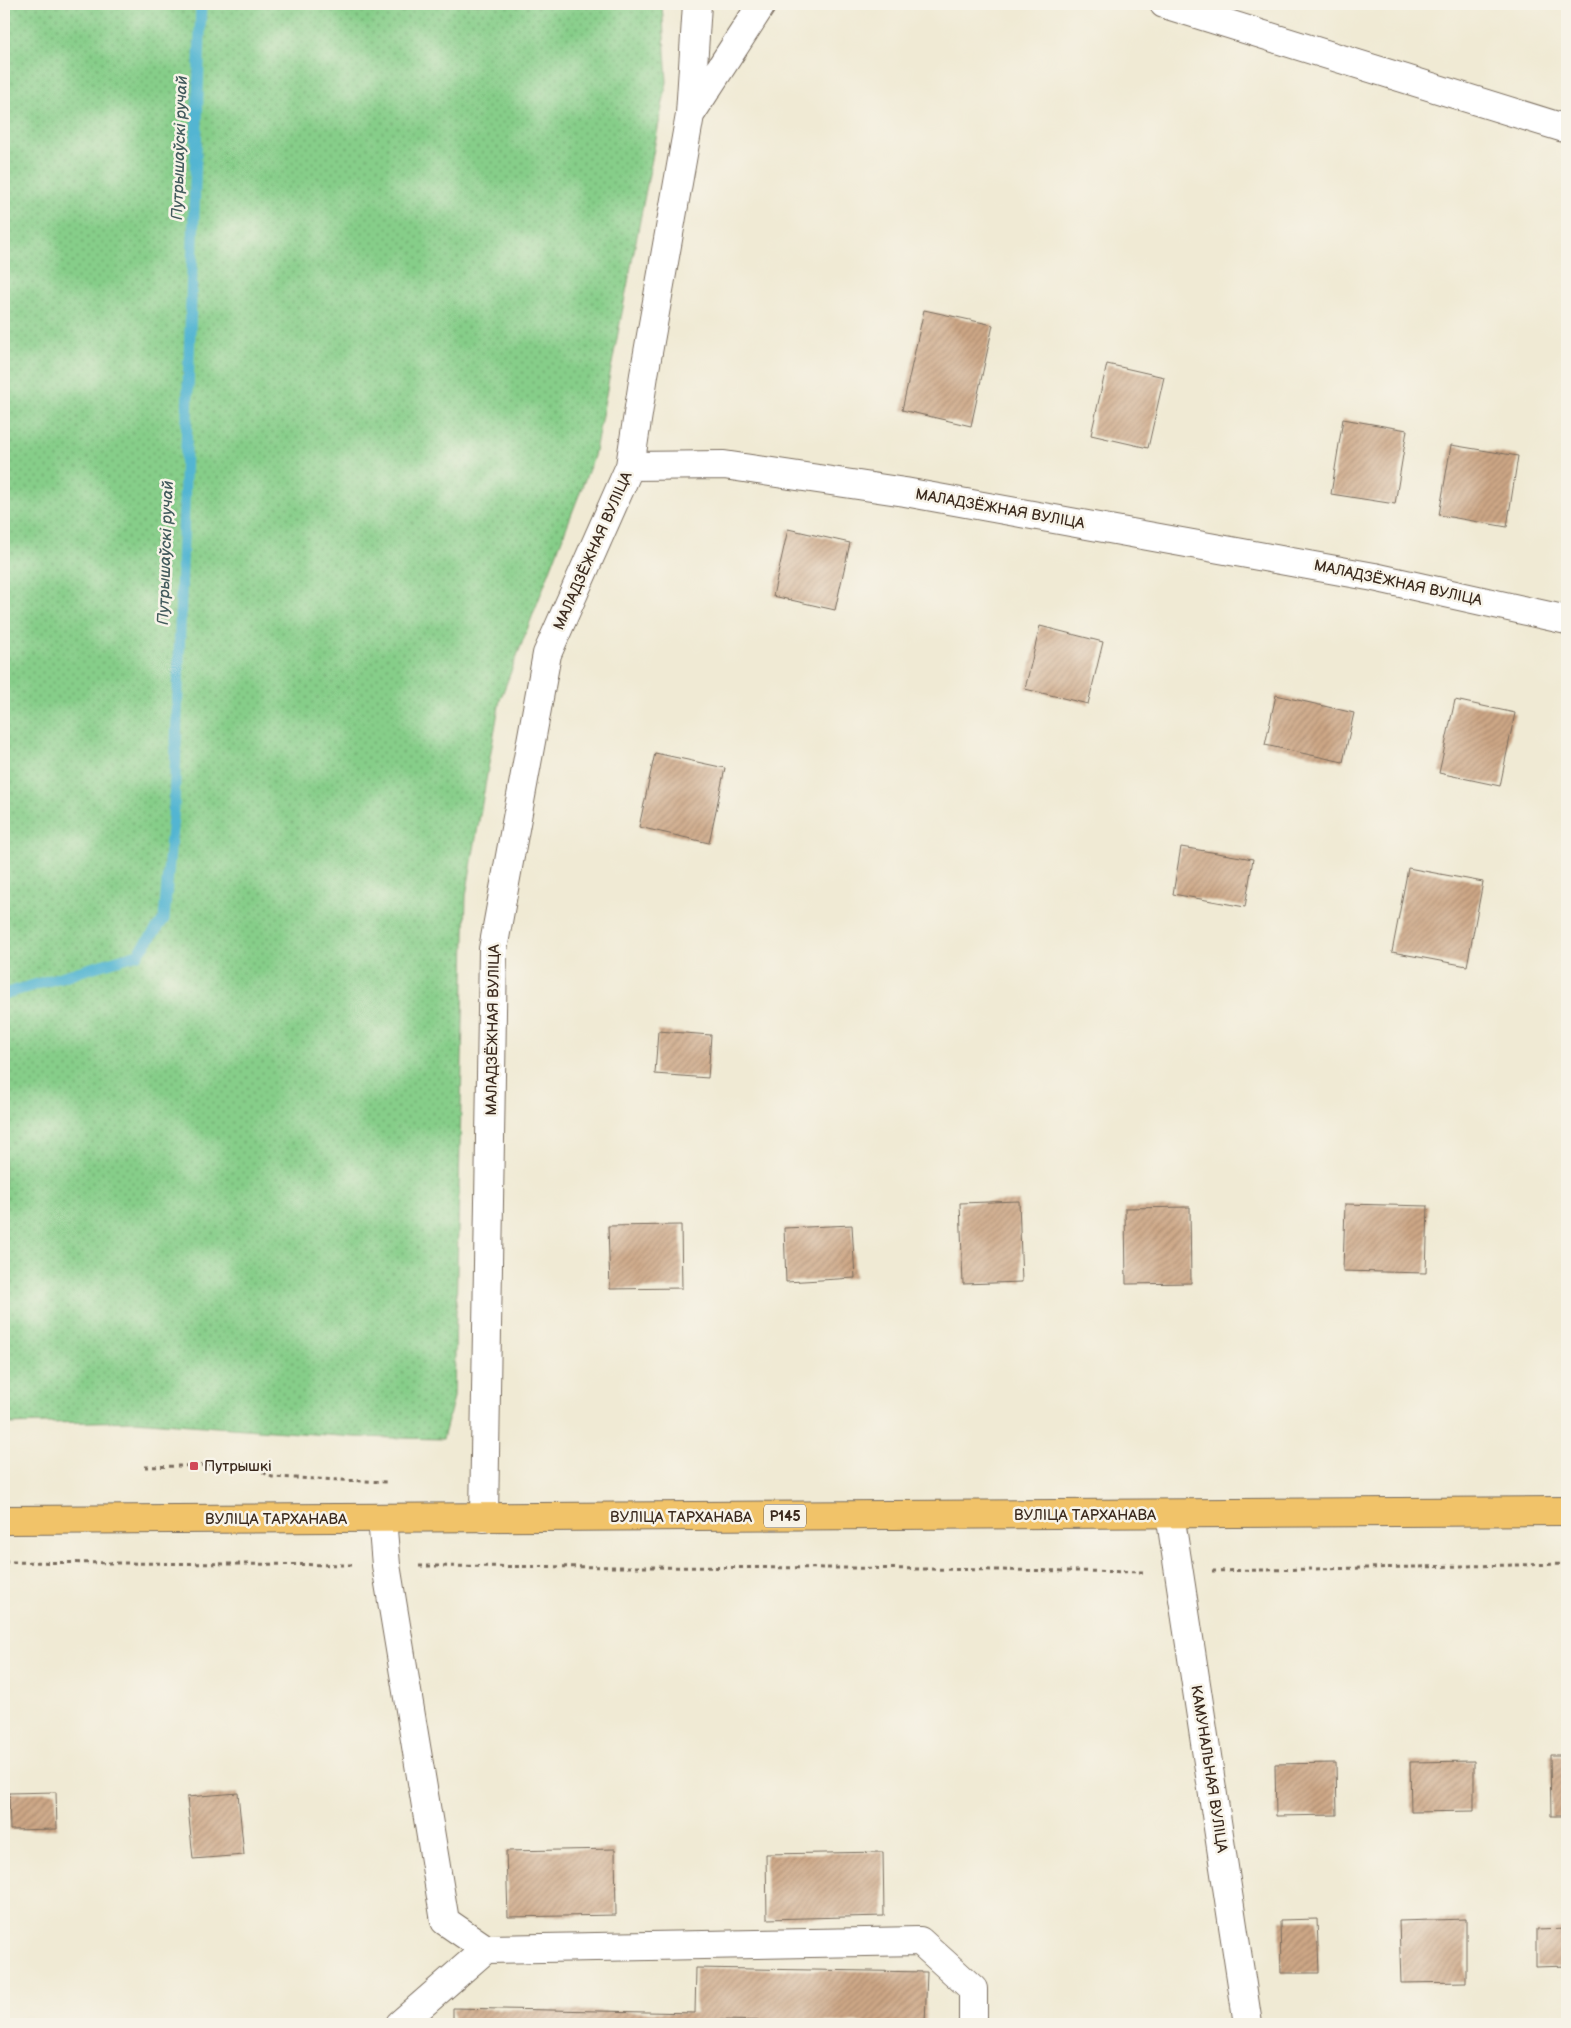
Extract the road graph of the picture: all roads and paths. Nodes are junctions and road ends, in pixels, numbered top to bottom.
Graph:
1 (697, 4) edge
2 (762, 4) edge
3 (1164, 4) edge
4 (690, 116) junction
5 (1567, 129) edge
6 (630, 466) junction
7 (1567, 620) edge
8 (1567, 1511) edge
9 (1170, 1514) junction
10 (382, 1518) junction
11 (484, 1518) junction
12 (4, 1520) edge
13 (4, 1562) edge
14 (1567, 1564) edge
15 (386, 1565) junction
16 (1179, 1572) junction
17 (486, 1949) junction
18 (400, 2024) edge
19 (973, 2024) edge
20 (1248, 2024) edge

1 - 4 street
2 - 4 street
3 - 5 street
4 - 6 street
6 - 7 street, МАЛАДЗЁЖНАЯ ВУЛІЦА
6 - 11 street, МАЛАДЗЁЖНАЯ ВУЛІЦА
8 - 9 main road, ВУЛІЦА ТАРХАНАВА / Р145
9 - 11 main road, ВУЛІЦА ТАРХАНАВА / Р145
9 - 16 street, КАМУНАЛЬНАЯ ВУЛІЦА
10 - 11 main road, ВУЛІЦА ТАРХАНАВА / Р145
10 - 12 main road, ВУЛІЦА ТАРХАНАВА / Р145
10 - 15 street
13 - 15 path
14 - 16 path
15 - 16 path
15 - 17 street
16 - 20 street, КАМУНАЛЬНАЯ ВУЛІЦА
17 - 18 street
17 - 19 street

